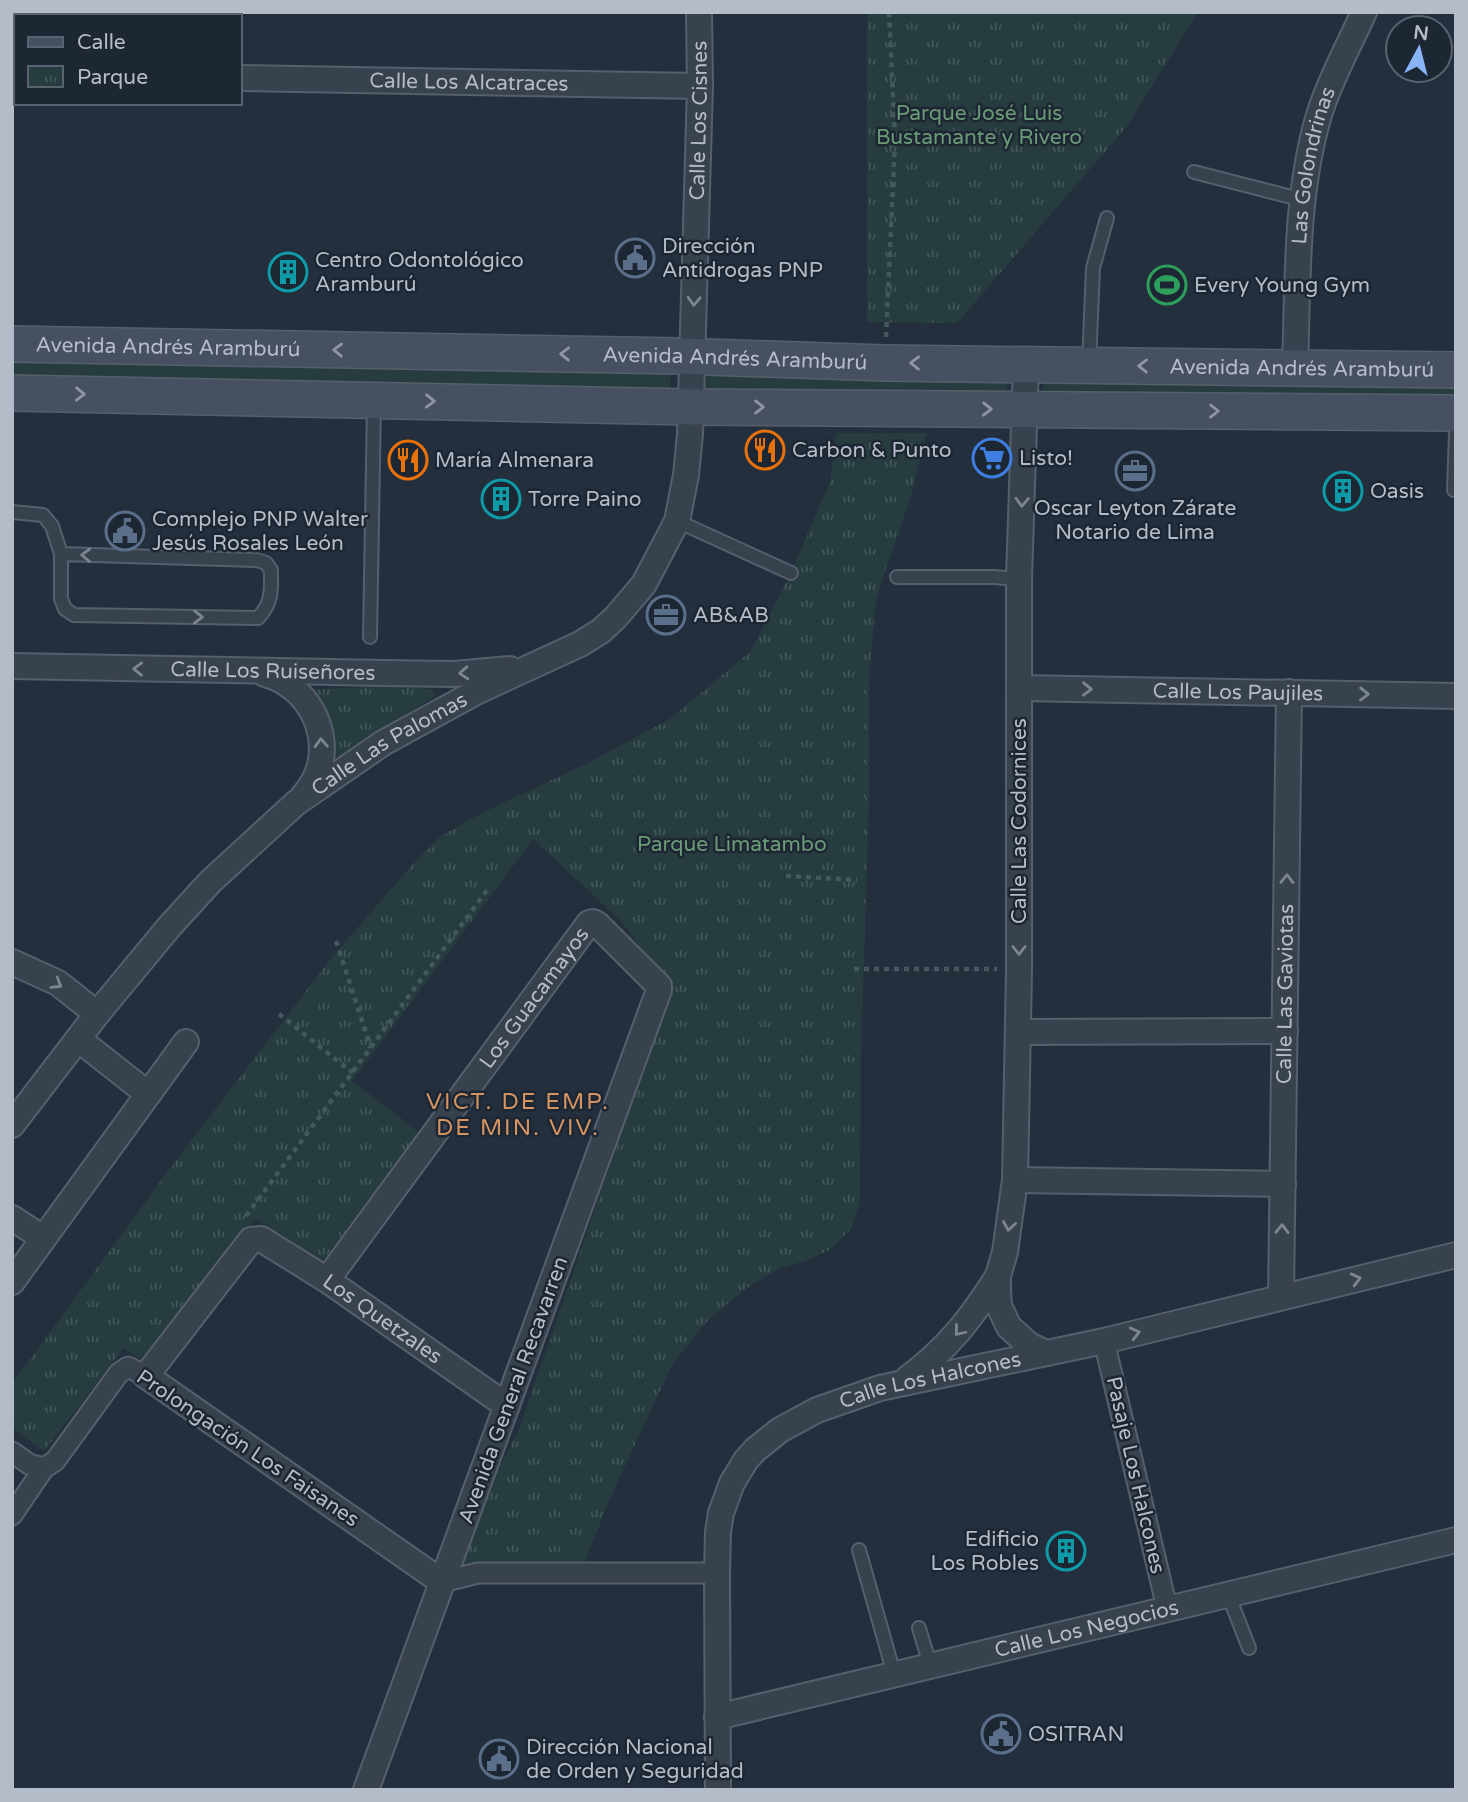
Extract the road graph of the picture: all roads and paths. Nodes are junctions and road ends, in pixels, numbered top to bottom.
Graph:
1 (699, 12) edge
2 (889, 12) edge
3 (1364, 12) edge
4 (242, 78) edge
5 (700, 86) junction
6 (1194, 172) dead end
7 (1303, 200) junction
8 (1107, 218) dead end
9 (12, 344) edge
10 (692, 357) junction
11 (885, 363) junction
12 (1026, 364) junction
13 (1088, 365) junction
14 (1295, 369) junction
15 (1456, 370) edge
16 (12, 393) edge
17 (374, 400) junction
18 (691, 407) junction
19 (1024, 410) junction
20 (1456, 412) edge
21 (1456, 433) edge
22 (1454, 490) dead end
23 (12, 512) edge
24 (677, 521) junction
25 (61, 554) junction
26 (791, 573) dead end
27 (897, 577) dead end
28 (1019, 579) junction
29 (370, 637) dead end
30 (12, 666) edge
31 (532, 666) junction
32 (249, 672) junction
33 (1019, 688) junction
34 (1289, 692) junction
35 (1456, 696) edge
36 (296, 803) junction
37 (786, 876) dead end
38 (858, 880) dead end
39 (488, 889) dead end
40 (336, 940) dead end
41 (12, 962) edge
42 (854, 969) dead end
43 (1019, 969) junction
44 (659, 990) joint
45 (97, 1014) junction
46 (279, 1014) dead end
47 (1284, 1031) junction
48 (1018, 1032) junction
49 (78, 1039) junction
50 (186, 1042) dead end
51 (371, 1049) junction
52 (353, 1073) junction
53 (148, 1094) junction
54 (12, 1125) edge
55 (1015, 1180) junction
56 (1283, 1184) junction
57 (12, 1218) edge
58 (247, 1232) junction
59 (43, 1238) junction
60 (1456, 1255) edge
61 (998, 1276) junction
62 (327, 1280) junction
63 (12, 1282) edge
64 (1281, 1297) junction
65 (1104, 1341) junction
66 (1046, 1353) junction
67 (146, 1376) junction
68 (901, 1384) junction
69 (507, 1406) junction
70 (12, 1452) edge
71 (44, 1468) junction
72 (12, 1515) edge
73 (1456, 1540) edge
74 (859, 1550) dead end
75 (717, 1573) junction
76 (442, 1582) junction
77 (1228, 1594) junction
78 (1167, 1608) junction
79 (919, 1628) dead end
80 (1249, 1648) dead end
81 (930, 1665) junction
82 (894, 1674) junction
83 (718, 1717) junction
84 (366, 1790) edge
85 (718, 1790) edge

1 - 5 street, Calle Los Cisnes
2 - 11 path
3 - 7 street, Las Golondrinas
4 - 5 street, Calle Los Alcatraces
5 -> 10 street, Calle Los Cisnes
6 - 7 lane
7 - 14 street, Las Golondrinas
8 - 13 lane
10 -> 9 main road, Avenida Andrés Aramburú
10 - 11 main road, Avenida Andrés Aramburú
10 - 18 street, Calle Las Palomas
12 -> 11 main road, Avenida Andrés Aramburú
12 - 13 main road, Avenida Andrés Aramburú
12 - 19 street, Calle Las Codornices
14 -> 13 main road, Avenida Andrés Aramburú
14 - 15 main road, Avenida Andrés Aramburú
16 -> 17 main road, Avenida Andrés Aramburú
17 -> 18 main road, Avenida Andrés Aramburú
17 - 29 lane
18 -> 19 main road, Avenida Andrés Aramburú
18 - 24 street, Calle Las Palomas
19 -> 20 main road, Avenida Andrés Aramburú
19 -> 28 street, Calle Las Codornices
21 - 22 lane
23 - 25 lane
24 - 26 lane
24 - 31 street, Calle Las Palomas
25 -> 25 lane
27 - 28 lane
28 - 33 street, Calle Las Codornices
32 -> 30 street, Calle Los Ruiseñores
31 -> 32 street, Calle Los Ruiseñores
31 - 36 street, Calle Las Palomas
36 -> 32 street
33 -> 34 street, Calle Los Paujiles
33 -> 43 street, Calle Las Codornices
34 -> 35 street, Calle Los Paujiles
47 -> 34 street, Calle Las Gaviotas
36 - 45 street, Calle Las Palomas
37 - 38 path
39 - 51 path
40 - 51 path
41 -> 45 street
42 - 43 path
43 - 48 street, Calle Las Codornices
44 - 62 street, Los Guacamayos
44 - 69 street, Avenida General Recavarren
45 - 49 street, Calle Las Palomas
46 - 52 path
47 - 48 street
47 - 56 street, Calle Las Gaviotas
48 - 55 street, Calle Las Codornices
49 - 53 street
49 - 54 street, Calle Las Palomas
50 - 53 street
51 - 52 path
52 - 58 path
53 - 59 street
55 - 56 street
55 -> 61 street, Calle Las Codornices
64 -> 56 street, Calle Las Gaviotas
57 - 59 street
58 - 62 street, Los Quetzales
58 - 67 street
59 - 63 street
64 -> 60 street, Calle Los Halcones
61 - 66 street, Calle Las Codornices
61 -> 68 street, Calle Las Codornices
62 - 69 street, Los Quetzales
65 -> 64 street, Calle Los Halcones
65 - 66 street, Calle Los Halcones
65 - 78 street, Pasaje Los Halcones
66 - 68 street, Calle Los Halcones
67 - 71 street, Prolongación Los Faisanes
67 - 76 street, Prolongación Los Faisanes
68 - 75 street, Calle Los Halcones
69 - 76 street, Avenida General Recavarren
70 - 71 street
71 - 72 street
73 - 77 street, Calle Los Negocios
74 - 82 lane
75 - 76 street
75 - 83 street, Calle Los Halcones
76 - 84 street, Avenida General Recavarren
77 - 78 street, Calle Los Negocios
77 - 80 lane
78 - 81 street, Calle Los Negocios
79 - 81 lane
81 - 82 street, Calle Los Negocios
82 - 83 street, Calle Los Negocios
83 - 85 street, Calle Los Halcones

